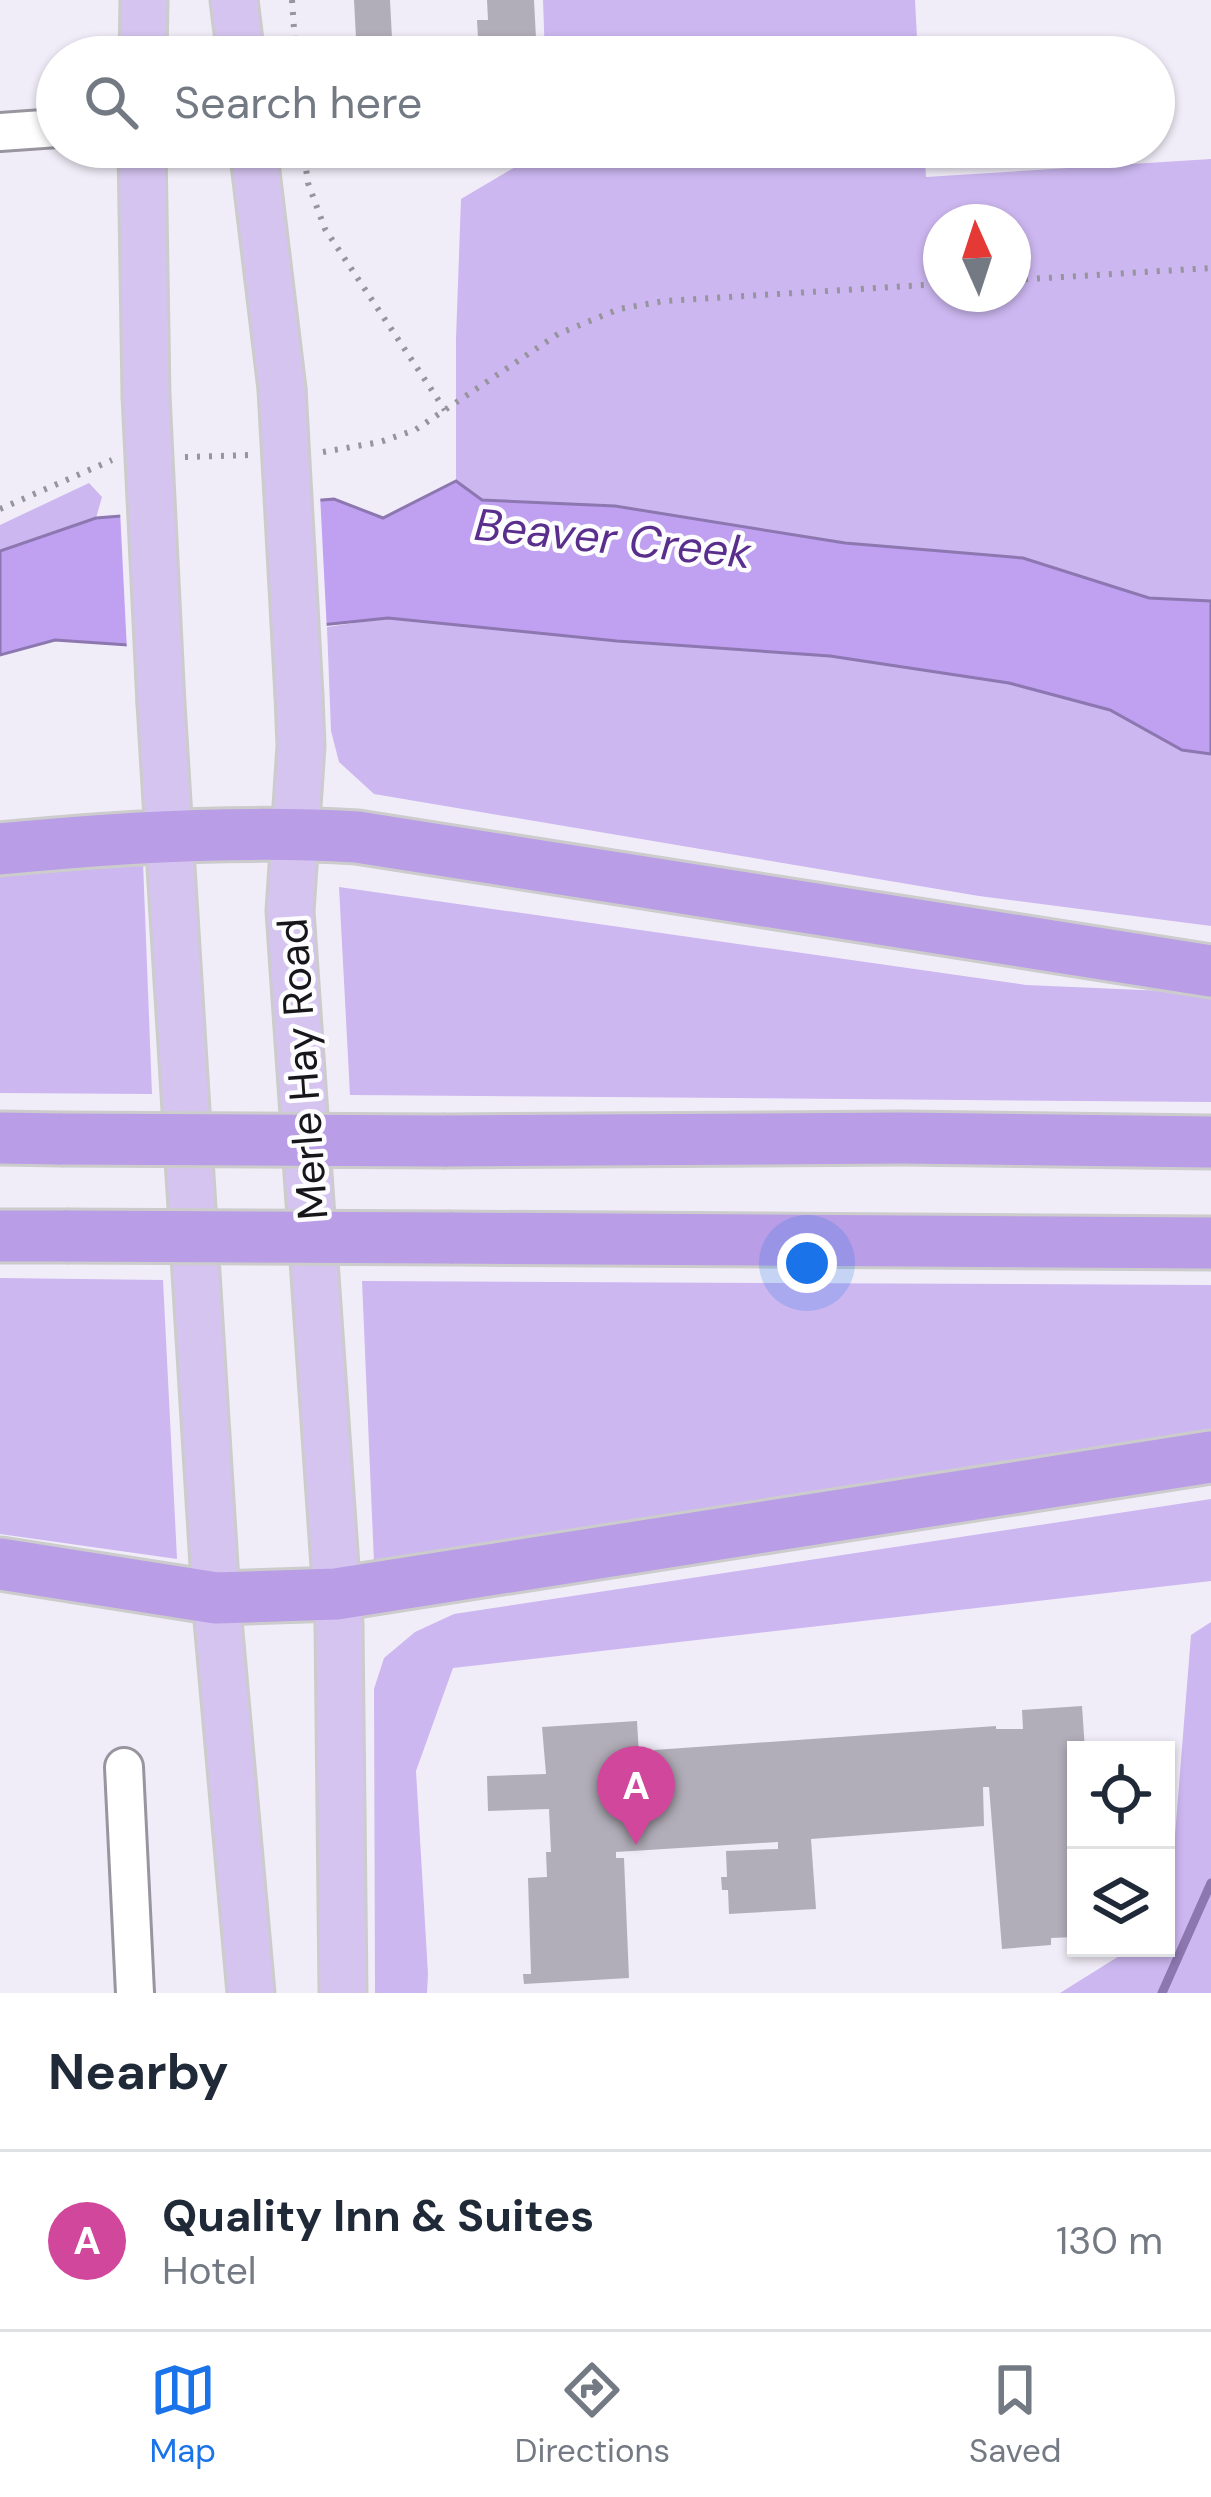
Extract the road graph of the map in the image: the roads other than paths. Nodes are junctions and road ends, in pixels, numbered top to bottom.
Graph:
1 (144, 0) edge
2 (234, 0) edge
3 (143, 36) edge
4 (238, 36) edge
5 (36, 129) edge
6 (0, 132) edge
7 (142, 168) edge
8 (256, 168) edge
9 (296, 833) junction
10 (169, 836) junction
11 (0, 849) edge
12 (1211, 971) edge
13 (0, 1138) edge
14 (1211, 1142) edge
15 (0, 1236) edge
16 (1211, 1243) edge
17 (1211, 1457) edge
18 (0, 1564) edge
19 (336, 1594) junction
20 (216, 1598) junction
21 (124, 1767) dead end
22 (135, 1993) edge
23 (251, 1993) edge
24 (343, 1993) edge

1 - 3 main road
2 - 4 main road
5 - 6 street
7 - 10 main road, bridge
8 - 9 main road, Merle Hay Road, bridge
9 - 10 highway
9 - 12 highway
9 - 19 main road, Merle Hay Road
10 - 11 highway
10 - 20 main road
13 - 14 highway, bridge
15 - 16 highway, bridge
17 - 19 highway
18 - 20 highway
19 - 20 highway
19 - 24 main road, Merle Hay Road
20 - 23 main road
21 - 22 street

